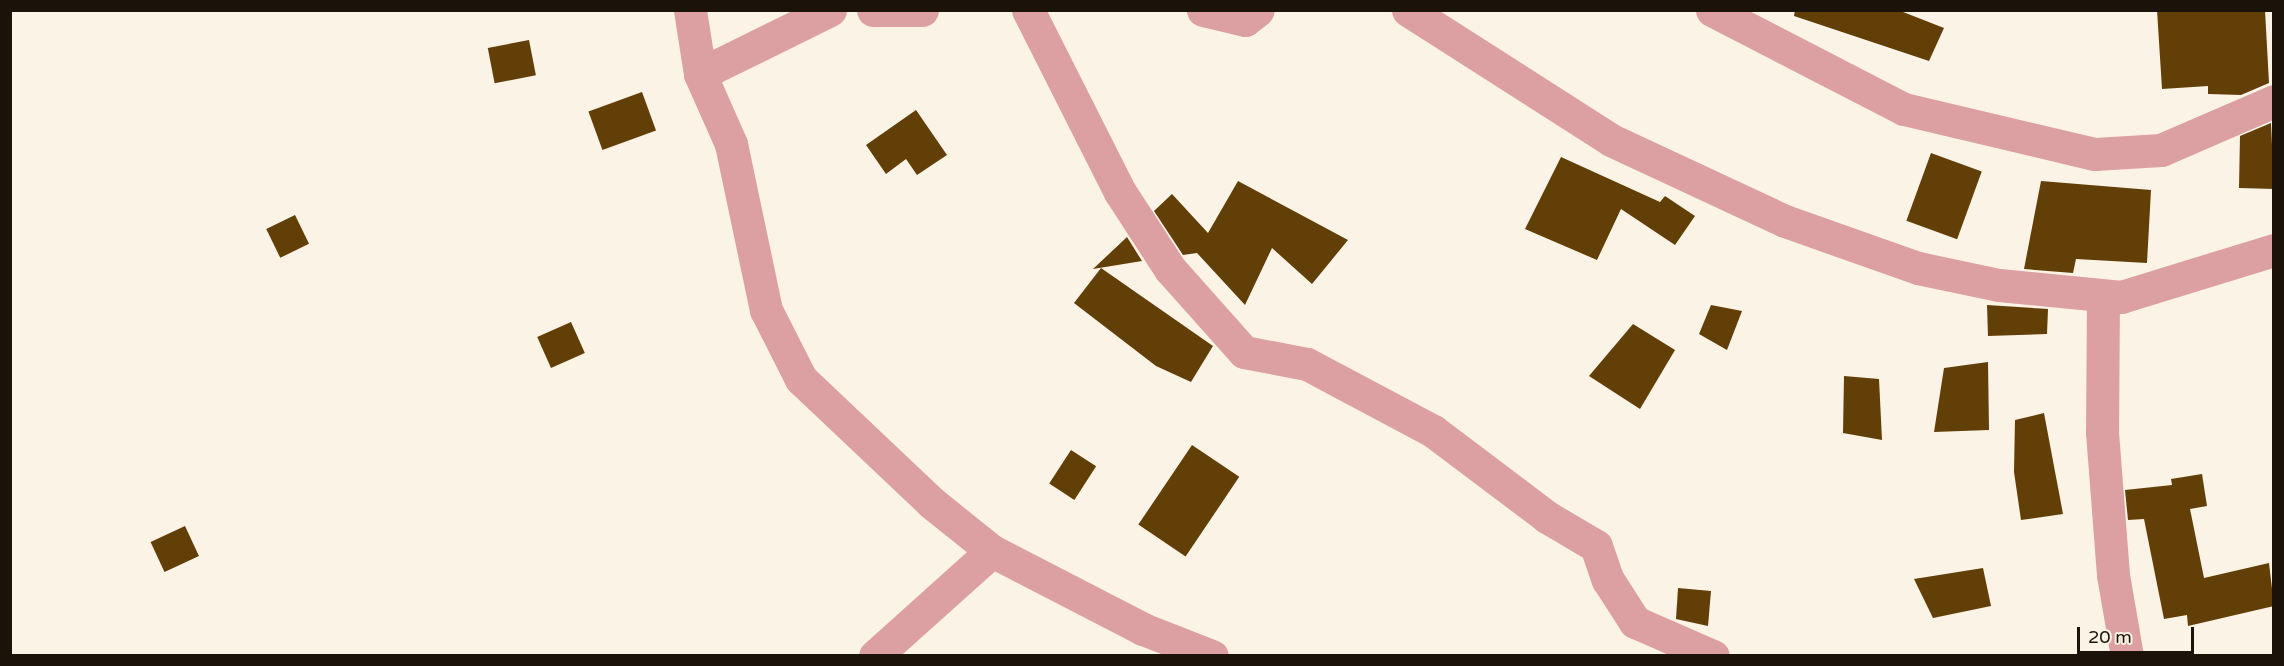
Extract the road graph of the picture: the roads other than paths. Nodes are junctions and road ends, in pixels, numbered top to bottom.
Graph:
1 (690, 10) edge
2 (830, 10) edge
3 (873, 10) edge
4 (922, 10) edge
5 (1028, 10) edge
6 (1203, 10) edge
7 (1258, 10) edge
8 (1408, 10) edge
9 (1712, 10) edge
10 (700, 74) junction
11 (2274, 101) edge
12 (2274, 250) edge
13 (2103, 297) junction
14 (992, 551) junction
15 (875, 656) edge
16 (1212, 656) edge
17 (1713, 656) edge
18 (2127, 656) edge

1 - 10 street
2 - 10 street
3 - 4 street
5 - 17 street
6 - 7 street
8 - 13 street
9 - 11 street
10 - 14 street
12 - 13 street
13 - 18 street
14 - 15 street
14 - 16 street

